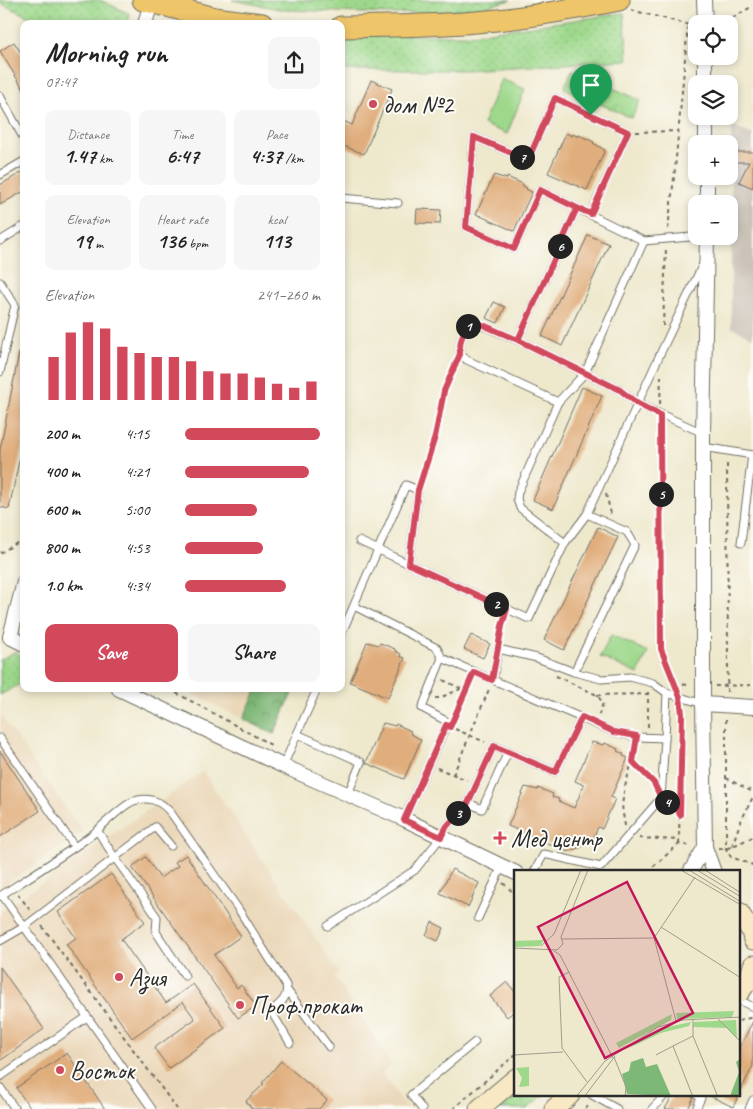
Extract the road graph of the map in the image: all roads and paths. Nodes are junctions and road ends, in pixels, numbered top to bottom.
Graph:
1 (704, 0) edge
2 (147, 1) edge
3 (625, 5) edge
4 (753, 6) edge
5 (705, 15) edge
6 (738, 15) edge
7 (145, 20) edge
8 (231, 20) edge
9 (345, 26) edge
10 (0, 96) edge
11 (679, 131) junction
12 (20, 132) edge
13 (628, 132) junction
14 (20, 163) edge
15 (0, 175) edge
16 (345, 198) edge
17 (398, 203) dead end
18 (577, 208) junction
19 (591, 214) junction
20 (20, 228) edge
21 (688, 237) edge
22 (667, 238) junction
23 (644, 240) junction
24 (0, 241) edge
25 (707, 245) edge
26 (707, 256) junction
27 (0, 282) edge
28 (518, 340) junction
29 (662, 350) junction
30 (460, 354) junction
31 (0, 372) edge
32 (585, 373) junction
33 (558, 402) junction
34 (638, 404) junction
35 (660, 415) junction
36 (703, 432) junction
37 (703, 447) junction
38 (727, 451) junction
39 (753, 455) edge
40 (599, 486) junction
41 (418, 490) junction
42 (587, 514) junction
43 (613, 526) junction
44 (20, 541) edge
45 (359, 541) dead end
46 (565, 542) junction
47 (741, 543) dead end
48 (377, 550) junction
49 (0, 553) edge
50 (409, 564) junction
51 (20, 594) edge
52 (354, 606) junction
53 (507, 609) junction
54 (345, 626) edge
55 (5, 640) edge
56 (20, 643) edge
57 (498, 649) junction
58 (442, 658) junction
59 (474, 672) junction
60 (574, 672) junction
61 (551, 674) dead end
62 (435, 676) junction
63 (492, 680) junction
64 (649, 682) junction
65 (461, 689) junction
66 (466, 691) junction
67 (127, 692) edge
68 (317, 692) edge
69 (667, 693) junction
70 (648, 694) junction
71 (597, 695) junction
72 (426, 696) junction
73 (680, 697) junction
74 (703, 704) junction
75 (726, 706) junction
76 (753, 707) edge
77 (582, 717) junction
78 (596, 724) junction
79 (448, 726) junction
80 (298, 734) junction
81 (470, 736) junction
82 (637, 736) junction
83 (0, 738) edge
84 (648, 738) junction
85 (665, 738) junction
86 (494, 746) junction
87 (508, 752) junction
88 (633, 762) junction
89 (429, 764) junction
90 (283, 766) junction
91 (453, 775) junction
92 (726, 778) junction
93 (477, 784) junction
94 (753, 792) edge
95 (348, 794) junction
96 (753, 796) edge
97 (661, 798) junction
98 (468, 803) junction
99 (680, 815) junction
100 (404, 820) junction
101 (97, 830) junction
102 (441, 837) junction
103 (626, 838) junction
104 (679, 840) junction
105 (679, 844) dead end
106 (74, 846) junction
107 (171, 846) dead end
108 (732, 846) dead end
109 (705, 847) junction
110 (115, 858) junction
111 (753, 865) edge
112 (535, 870) edge
113 (691, 870) edge
114 (713, 870) edge
115 (500, 872) junction
116 (514, 873) edge
117 (14, 887) junction
118 (514, 892) edge
119 (1, 896) edge
120 (740, 914) edge
121 (36, 918) junction
122 (478, 918) dead end
123 (328, 926) dead end
124 (24, 927) junction
125 (752, 935) edge
126 (0, 941) edge
127 (185, 976) dead end
128 (287, 990) junction
129 (740, 1000) edge
130 (753, 1007) edge
131 (87, 1017) junction
132 (753, 1017) edge
133 (740, 1021) edge
134 (475, 1042) dead end
135 (290, 1044) dead end
136 (329, 1047) dead end
137 (514, 1056) edge
138 (0, 1076) edge
139 (514, 1080) edge
140 (0, 1088) edge
141 (569, 1096) edge
142 (594, 1096) edge
143 (664, 1096) edge
144 (698, 1096) edge
145 (753, 1100) edge
146 (15, 1109) edge
147 (152, 1109) edge
148 (177, 1109) edge
149 (422, 1109) edge
150 (453, 1109) edge
151 (479, 1109) edge
152 (554, 1109) edge
153 (617, 1109) edge
154 (652, 1109) edge
155 (696, 1109) edge
156 (749, 1109) edge

1 - 5 street
2 - 7 street
2 - 8 main road
3 - 9 main road
3 - 11 path
4 - 6 path
10 - 12 lane
11 - 13 path
11 - 22 path
13 - 18 lane
13 - 19 lane
14 - 15 lane
16 - 17 lane
18 - 19 lane
18 - 28 lane
19 - 23 lane
20 - 24 lane
21 - 22 lane
22 - 23 lane
22 - 29 path
23 - 32 lane
25 - 26 street
26 - 29 lane
26 - 36 street
27 - 31 lane
28 - 30 lane
28 - 32 lane
29 - 34 lane
29 - 35 path
30 - 33 lane
30 - 41 path
32 - 33 lane
32 - 34 lane
33 - 46 lane
34 - 35 lane
34 - 40 lane
35 - 36 lane
35 - 73 path
36 - 37 street
37 - 38 lane
37 - 74 street
38 - 39 lane
38 - 75 path
39 - 47 lane
40 - 42 lane
40 - 43 path
41 - 48 lane
41 - 50 lane
42 - 43 lane
42 - 46 lane
43 - 60 lane
44 - 49 path
45 - 48 lane
46 - 53 lane
48 - 50 lane
48 - 52 lane
50 - 53 lane
51 - 55 street
52 - 54 lane
52 - 58 lane
53 - 57 path
55 - 56 street
57 - 60 lane
57 - 63 lane
58 - 59 lane
58 - 62 lane
59 - 63 lane
59 - 66 path
60 - 64 lane
61 - 71 path
62 - 65 path
62 - 72 lane
63 - 77 lane
63 - 81 path
64 - 69 lane
64 - 70 path
65 - 66 path
65 - 72 path
66 - 79 path
67 - 90 street
68 - 80 lane
69 - 73 lane
69 - 85 lane
70 - 71 path
70 - 84 path
71 - 78 path
72 - 79 lane
73 - 74 lane
73 - 99 path
74 - 75 street
74 - 109 street
75 - 76 street
75 - 92 path
77 - 78 lane
77 - 87 lane
78 - 82 lane
79 - 81 path
79 - 89 lane
80 - 90 lane
80 - 95 lane
81 - 86 path
81 - 91 path
82 - 84 lane
82 - 88 path
83 - 106 lane
84 - 85 lane
85 - 97 lane
86 - 87 lane
86 - 93 lane
87 - 98 lane
88 - 97 path
88 - 103 path
89 - 91 path
89 - 100 lane
90 - 95 street
91 - 93 path
92 - 94 path
92 - 111 path
93 - 98 lane
95 - 100 street
96 - 108 path
97 - 99 path
97 - 103 lane
98 - 102 lane
99 - 104 path
100 - 102 street
101 - 106 lane
101 - 110 lane
101 - 128 lane
102 - 115 street
102 - 123 lane
103 - 104 path
103 - 112 lane
104 - 105 path
106 - 117 lane
107 - 110 lane
109 - 113 street
109 - 114 street
110 - 121 lane
110 - 127 lane
115 - 116 street
115 - 118 path
115 - 122 lane
117 - 119 lane
117 - 121 path
119 - 124 lane
120 - 125 main road
121 - 124 lane
121 - 148 path
124 - 126 lane
124 - 131 lane
128 - 135 lane
128 - 136 lane
129 - 130 lane
131 - 138 lane
131 - 147 lane
132 - 133 path
134 - 149 lane
137 - 150 path
139 - 151 main road
140 - 146 lane
141 - 152 main road
142 - 153 lane
143 - 154 lane
144 - 155 lane
145 - 156 lane

